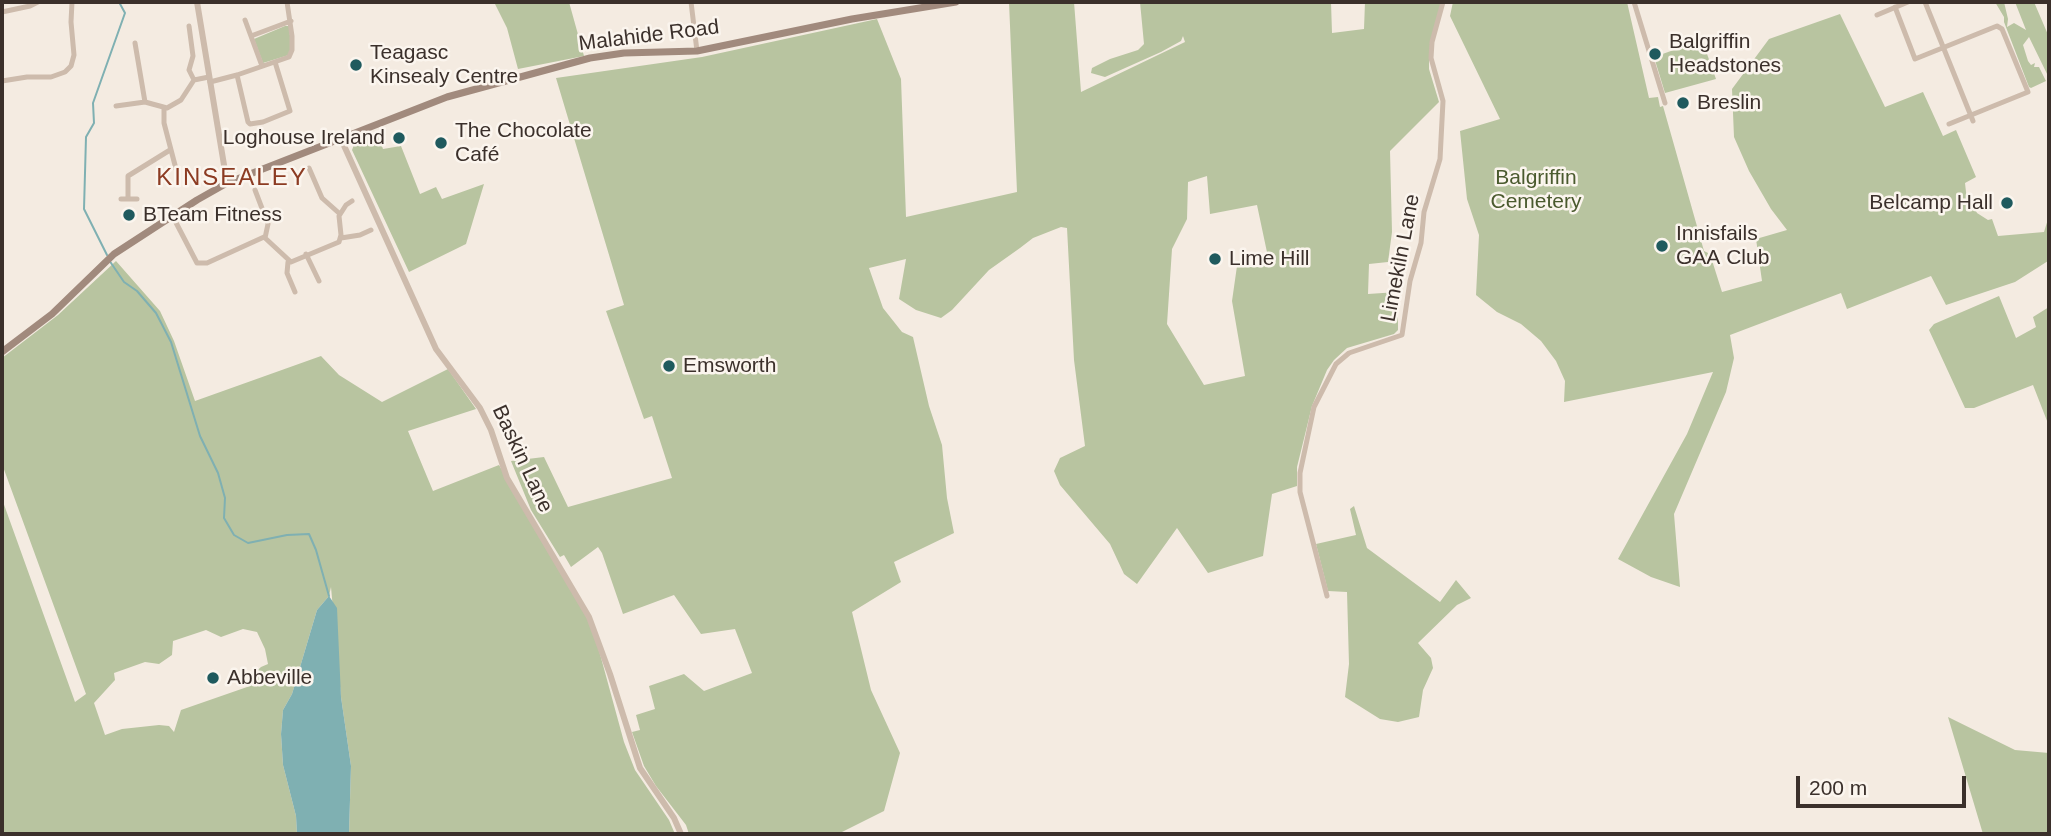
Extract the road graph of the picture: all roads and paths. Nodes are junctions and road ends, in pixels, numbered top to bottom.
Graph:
1 (38, 2) edge
2 (72, 2) edge
3 (197, 2) edge
4 (287, 2) edge
5 (691, 2) edge
6 (956, 2) edge
7 (1443, 2) edge
8 (1634, 2) edge
9 (1908, 2) edge
10 (1924, 2) edge
11 (1895, 7) junction
12 (2, 12) edge
13 (1877, 15) dead end
14 (245, 20) dead end
15 (291, 21) junction
16 (189, 26) dead end
17 (251, 36) junction
18 (135, 43) dead end
19 (1943, 48) junction
20 (697, 51) junction
21 (275, 62) junction
22 (262, 66) junction
23 (237, 75) junction
24 (209, 79) junction
25 (194, 80) junction
26 (2, 81) edge
27 (145, 102) junction
28 (1665, 103) dead end
29 (116, 106) dead end
30 (164, 108) junction
31 (1972, 118) junction
32 (1949, 124) dead end
33 (341, 139) junction
34 (170, 150) junction
35 (309, 168) dead end
36 (176, 169) dead end
37 (227, 183) junction
38 (255, 190) dead end
39 (137, 199) dead end
40 (352, 201) dead end
41 (340, 214) junction
42 (173, 215) junction
43 (371, 230) dead end
44 (265, 238) junction
45 (341, 238) junction
46 (306, 254) junction
47 (288, 262) junction
48 (319, 281) dead end
49 (295, 292) dead end
50 (2, 352) edge
51 (1327, 596) dead end
52 (681, 834) edge

1 - 12 street
2 - 26 street
3 - 24 street
4 - 15 street
5 - 20 street
6 - 20 main road, Malahide Road
7 - 51 street, Limekiln Lane
8 - 28 street
9 - 11 street
10 - 19 street
11 - 13 street
11 - 19 street
14 - 17 street
15 - 17 street
15 - 21 street
16 - 25 street
17 - 22 street
18 - 27 street
19 - 31 street
19 - 31 street
20 - 33 main road, Malahide Road
21 - 22 street
21 - 23 street
22 - 23 street
23 - 24 street
24 - 25 street
24 - 37 street
25 - 30 street
27 - 29 street
27 - 30 street
30 - 34 street
31 - 32 street
33 - 37 main road, Malahide Road
33 - 52 street, Baskin Lane
34 - 36 street
34 - 39 street
35 - 41 street
37 - 42 main road, Malahide Road
38 - 44 street
40 - 41 street
41 - 45 street
42 - 44 street
42 - 50 main road, Malahide Road
43 - 45 street
44 - 47 street
45 - 46 street
46 - 47 street
46 - 48 street
47 - 49 street

